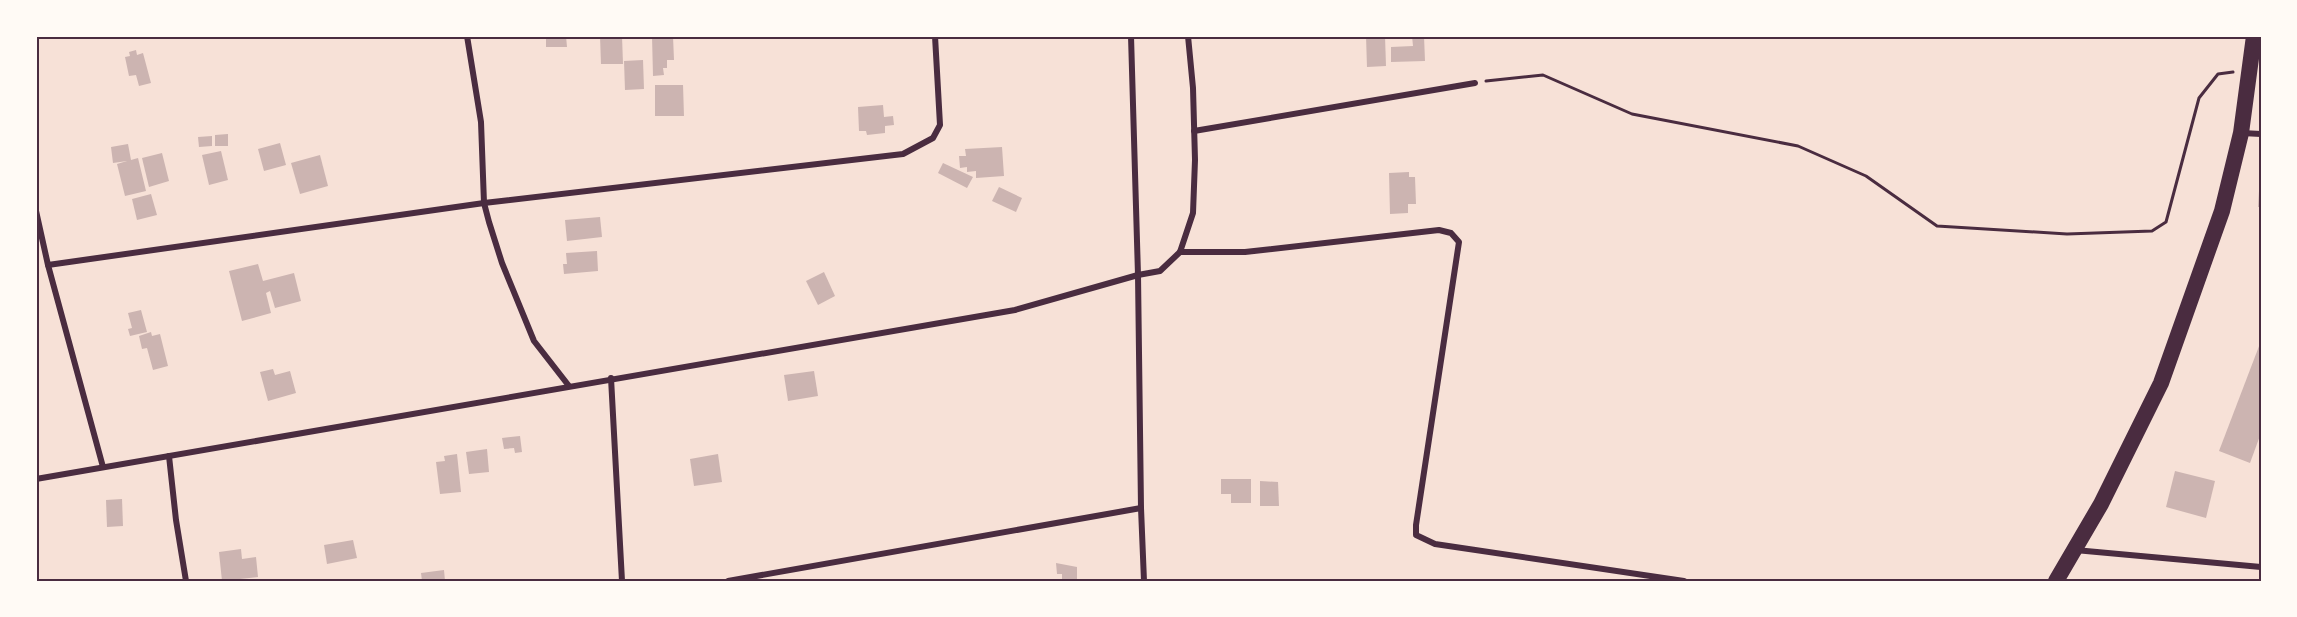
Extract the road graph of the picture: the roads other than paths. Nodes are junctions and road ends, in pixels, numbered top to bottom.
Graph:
1 (467, 36) edge
2 (935, 36) edge
3 (1131, 36) edge
4 (1188, 36) edge
5 (2254, 36) edge
6 (1475, 82) road end
7 (1194, 131) junction
8 (2241, 133) junction
9 (2261, 134) edge
10 (484, 203) junction
11 (36, 211) edge
12 (1180, 252) junction
13 (48, 265) junction
14 (1138, 275) junction
15 (611, 378) junction
16 (569, 386) junction
17 (169, 456) junction
18 (103, 467) junction
19 (36, 479) edge
20 (1141, 508) junction
21 (2075, 550) junction
22 (2261, 567) edge
23 (186, 581) edge
24 (622, 581) edge
25 (728, 581) edge
26 (1144, 581) edge
27 (1684, 581) edge
28 (2056, 581) edge

1 - 10 street
2 - 10 street
3 - 14 street
4 - 7 street
5 - 8 highway
6 - 7 street
7 - 12 street
8 - 9 street
8 - 21 highway
10 - 13 street
10 - 16 street
11 - 13 street
12 - 14 street
12 - 27 street
13 - 18 street
14 - 15 street
14 - 20 street
15 - 16 street
15 - 24 street
16 - 17 street
17 - 18 street
17 - 23 street
18 - 19 street
20 - 25 street
20 - 26 street
21 - 22 street
21 - 28 highway

